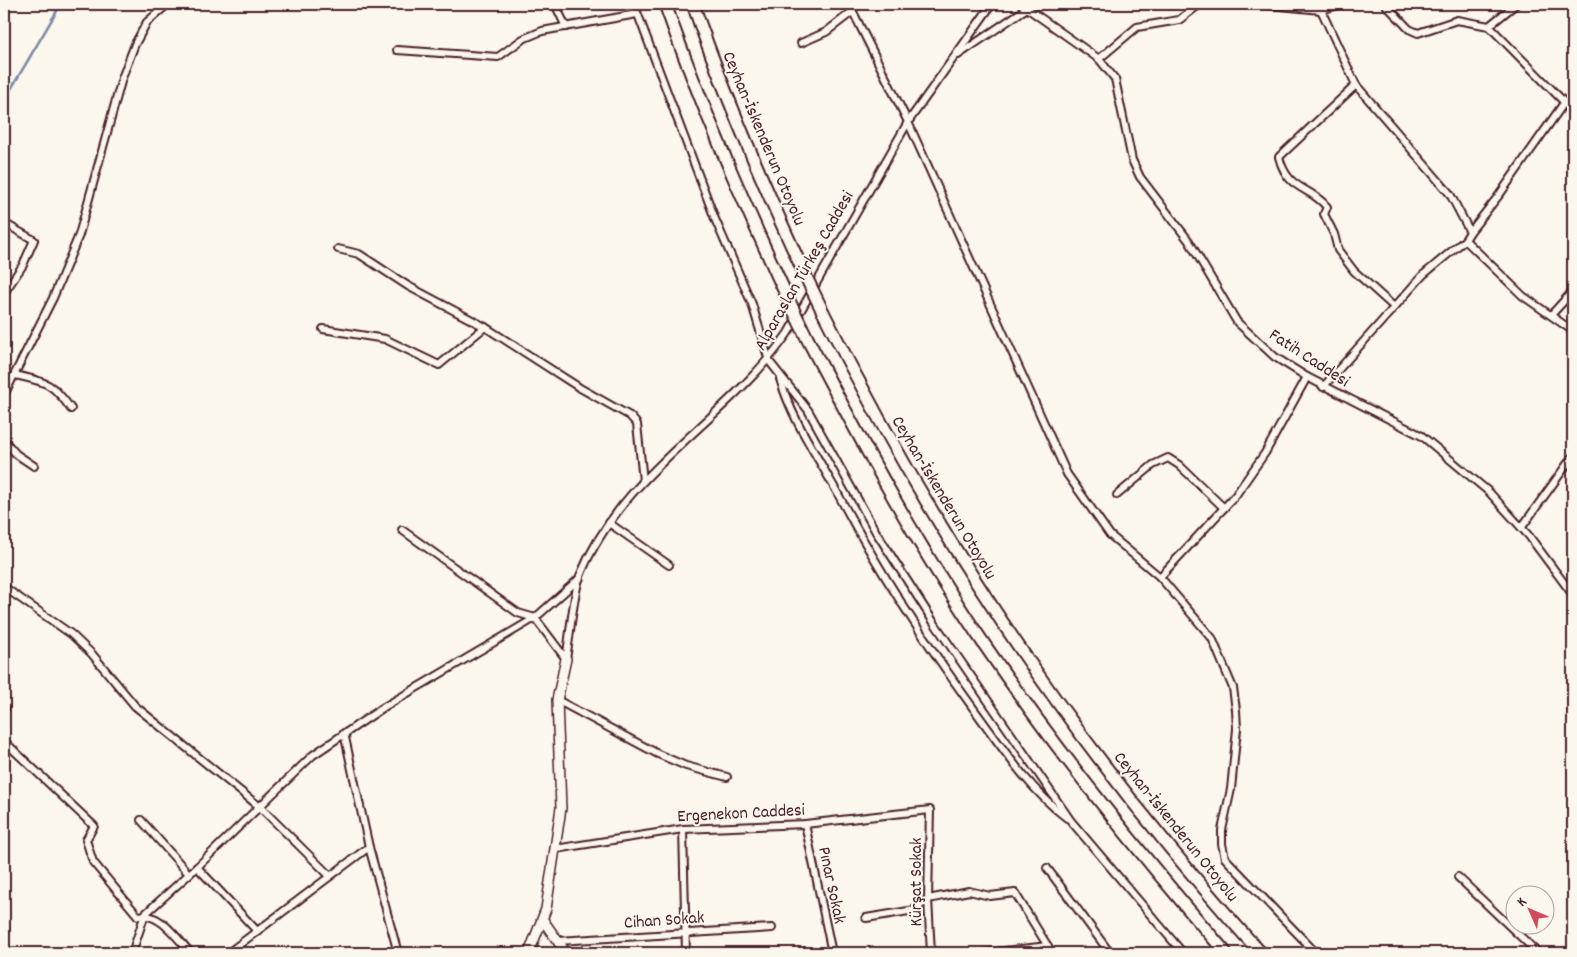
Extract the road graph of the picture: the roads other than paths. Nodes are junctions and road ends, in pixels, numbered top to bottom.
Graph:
1 (168, 4) edge
2 (555, 4) edge
3 (634, 4) edge
4 (666, 4) edge
5 (693, 4) edge
6 (848, 4) edge
7 (992, 4) edge
8 (1200, 4) edge
9 (1260, 4) edge
10 (1342, 4) edge
11 (1384, 4) edge
12 (1516, 4) edge
13 (1024, 6) edge
14 (1321, 10) junction
15 (852, 12) junction
16 (637, 14) junction
17 (1489, 26) junction
18 (566, 27) junction
19 (800, 43) dead end
20 (397, 50) dead end
21 (1098, 58) junction
22 (953, 59) junction
23 (1356, 85) junction
24 (1564, 103) junction
25 (1573, 111) edge
26 (908, 122) junction
27 (4, 223) edge
28 (1470, 232) junction
29 (1465, 240) junction
30 (338, 250) dead end
31 (1573, 291) edge
32 (4, 293) edge
33 (1394, 307) junction
34 (1551, 314) junction
35 (485, 327) junction
36 (323, 329) dead end
37 (1573, 331) edge
38 (769, 361) junction
39 (778, 373) junction
40 (15, 375) junction
41 (1307, 378) junction
42 (1323, 387) junction
43 (4, 395) edge
44 (71, 409) dead end
45 (4, 440) edge
46 (1573, 456) edge
47 (34, 466) dead end
48 (643, 481) junction
49 (1117, 495) dead end
50 (1224, 508) junction
51 (609, 523) junction
52 (1522, 528) junction
53 (402, 530) dead end
54 (669, 564) dead end
55 (1160, 577) junction
56 (580, 578) junction
57 (4, 587) edge
58 (1573, 595) edge
59 (534, 618) junction
60 (566, 659) junction
61 (557, 700) junction
62 (344, 733) junction
63 (4, 741) edge
64 (727, 777) dead end
65 (260, 807) junction
66 (930, 810) joint
67 (141, 820) dead end
68 (1071, 821) junction
69 (805, 824) junction
70 (683, 829) junction
71 (369, 846) junction
72 (555, 849) junction
73 (197, 868) junction
74 (1047, 868) dead end
75 (189, 874) junction
76 (330, 876) junction
77 (1458, 877) dead end
78 (928, 900) junction
79 (145, 914) junction
80 (866, 918) dead end
81 (543, 920) junction
82 (772, 928) dead end
83 (257, 931) junction
84 (685, 932) junction
85 (558, 941) junction
86 (1048, 946) junction
87 (1013, 952) edge
88 (132, 953) edge
89 (191, 953) edge
90 (228, 953) edge
91 (398, 953) edge
92 (529, 953) edge
93 (566, 953) edge
94 (686, 953) edge
95 (832, 953) edge
96 (931, 953) edge
97 (985, 953) edge
98 (1052, 953) edge
99 (1110, 953) edge
100 (1183, 953) edge
101 (1226, 953) edge
102 (1261, 953) edge
103 (1316, 953) edge
104 (1538, 953) edge

1 - 40 street
2 - 18 street
3 - 16 street
4 - 101 highway, bridge
5 - 102 highway, Ceyhan-İskenderun Otoyolu, bridge
6 - 15 street
7 - 22 street, Alparaslan Türkeş Caddesi
8 - 21 street
9 - 14 street
10 - 14 street
11 - 17 street
12 - 17 street
13 - 21 street, Fatih Caddesi
13 - 22 street
14 - 23 street
15 - 19 street
15 - 26 street
16 - 18 street
16 - 38 street
17 - 24 street
18 - 20 street
21 - 41 street, Fatih Caddesi
22 - 26 street, Alparaslan Türkeş Caddesi
23 - 28 street
23 - 33 street
24 - 25 street
24 - 28 street
26 - 38 street, Alparaslan Türkeş Caddesi
26 - 55 street
27 - 32 street
28 - 29 street
29 - 33 street
29 - 34 street
30 - 35 street
31 - 34 street
33 - 42 street
34 - 37 street
35 - 36 street
35 - 48 street
38 - 39 street
38 - 48 street, Alparaslan Türkeş Caddesi
39 - 68 street
39 - 68 street
40 - 43 street
40 - 44 street
41 - 42 street, Fatih Caddesi
41 - 50 street
42 - 52 street, Fatih Caddesi
45 - 47 street
46 - 52 street
48 - 51 street, Alparaslan Türkeş Caddesi
49 - 50 street
50 - 55 street
51 - 54 street
51 - 56 street, Alparaslan Türkeş Caddesi
52 - 58 street, Fatih Caddesi
53 - 59 street
55 - 103 street
56 - 59 street
56 - 60 street
57 - 65 street
59 - 60 street
59 - 62 street
60 - 61 street
61 - 64 street
61 - 72 street
62 - 65 street
62 - 71 street
63 - 79 street
65 - 73 street
65 - 76 street
66 - 69 street, Ergenekon Caddesi
66 - 78 street, Kürşat Sokak
67 - 75 street
68 - 100 street
69 - 70 street, Ergenekon Caddesi
69 - 95 street, Pınar Sokak
70 - 72 street, Ergenekon Caddesi
70 - 84 street
71 - 76 street
71 - 91 street
72 - 81 street
73 - 75 street
73 - 83 street
74 - 99 street
75 - 79 street
76 - 83 street
77 - 104 street
78 - 80 street
78 - 86 street
78 - 96 street, Kürşat Sokak
79 - 88 street
79 - 89 street
81 - 85 street
81 - 92 street
82 - 84 street, Cihan Sokak
83 - 90 street
84 - 85 street, Cihan Sokak
84 - 94 street
85 - 93 street
86 - 87 street
86 - 98 street
87 - 97 street

